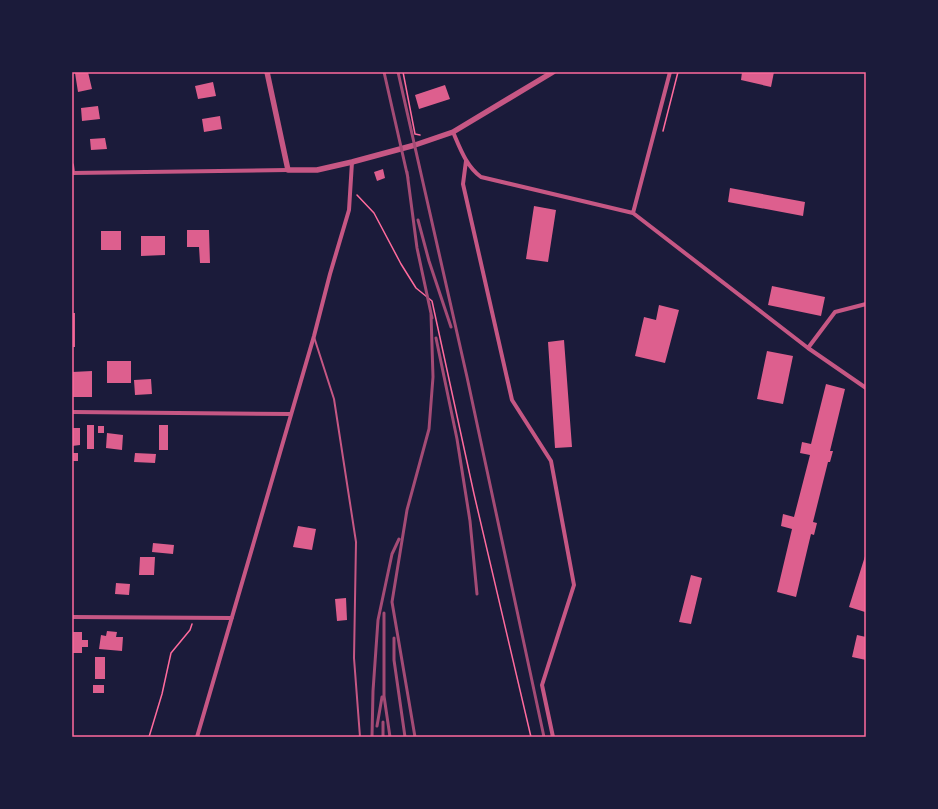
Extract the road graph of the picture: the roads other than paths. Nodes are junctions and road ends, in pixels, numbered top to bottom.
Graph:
1 (267, 72) edge
2 (553, 72) edge
3 (670, 72) edge
4 (453, 132) junction
5 (466, 161) junction
6 (352, 162) junction
7 (72, 165) edge
8 (288, 170) junction
9 (73, 173) edge
10 (633, 213) junction
11 (866, 304) edge
12 (314, 336) junction
13 (808, 348) junction
14 (866, 388) edge
15 (72, 412) edge
16 (291, 414) junction
17 (72, 618) edge
18 (232, 618) junction
19 (197, 737) edge
20 (360, 737) edge
21 (553, 737) edge

1 - 8 street
2 - 4 street
3 - 10 street
4 - 5 street
4 - 6 street
5 - 10 street
5 - 21 street
6 - 8 street
6 - 12 street
7 - 9 street
8 - 9 street
10 - 13 street
11 - 13 street
12 - 16 street
12 - 20 lane
13 - 14 street
15 - 16 street
16 - 18 street
17 - 18 street
18 - 19 street

